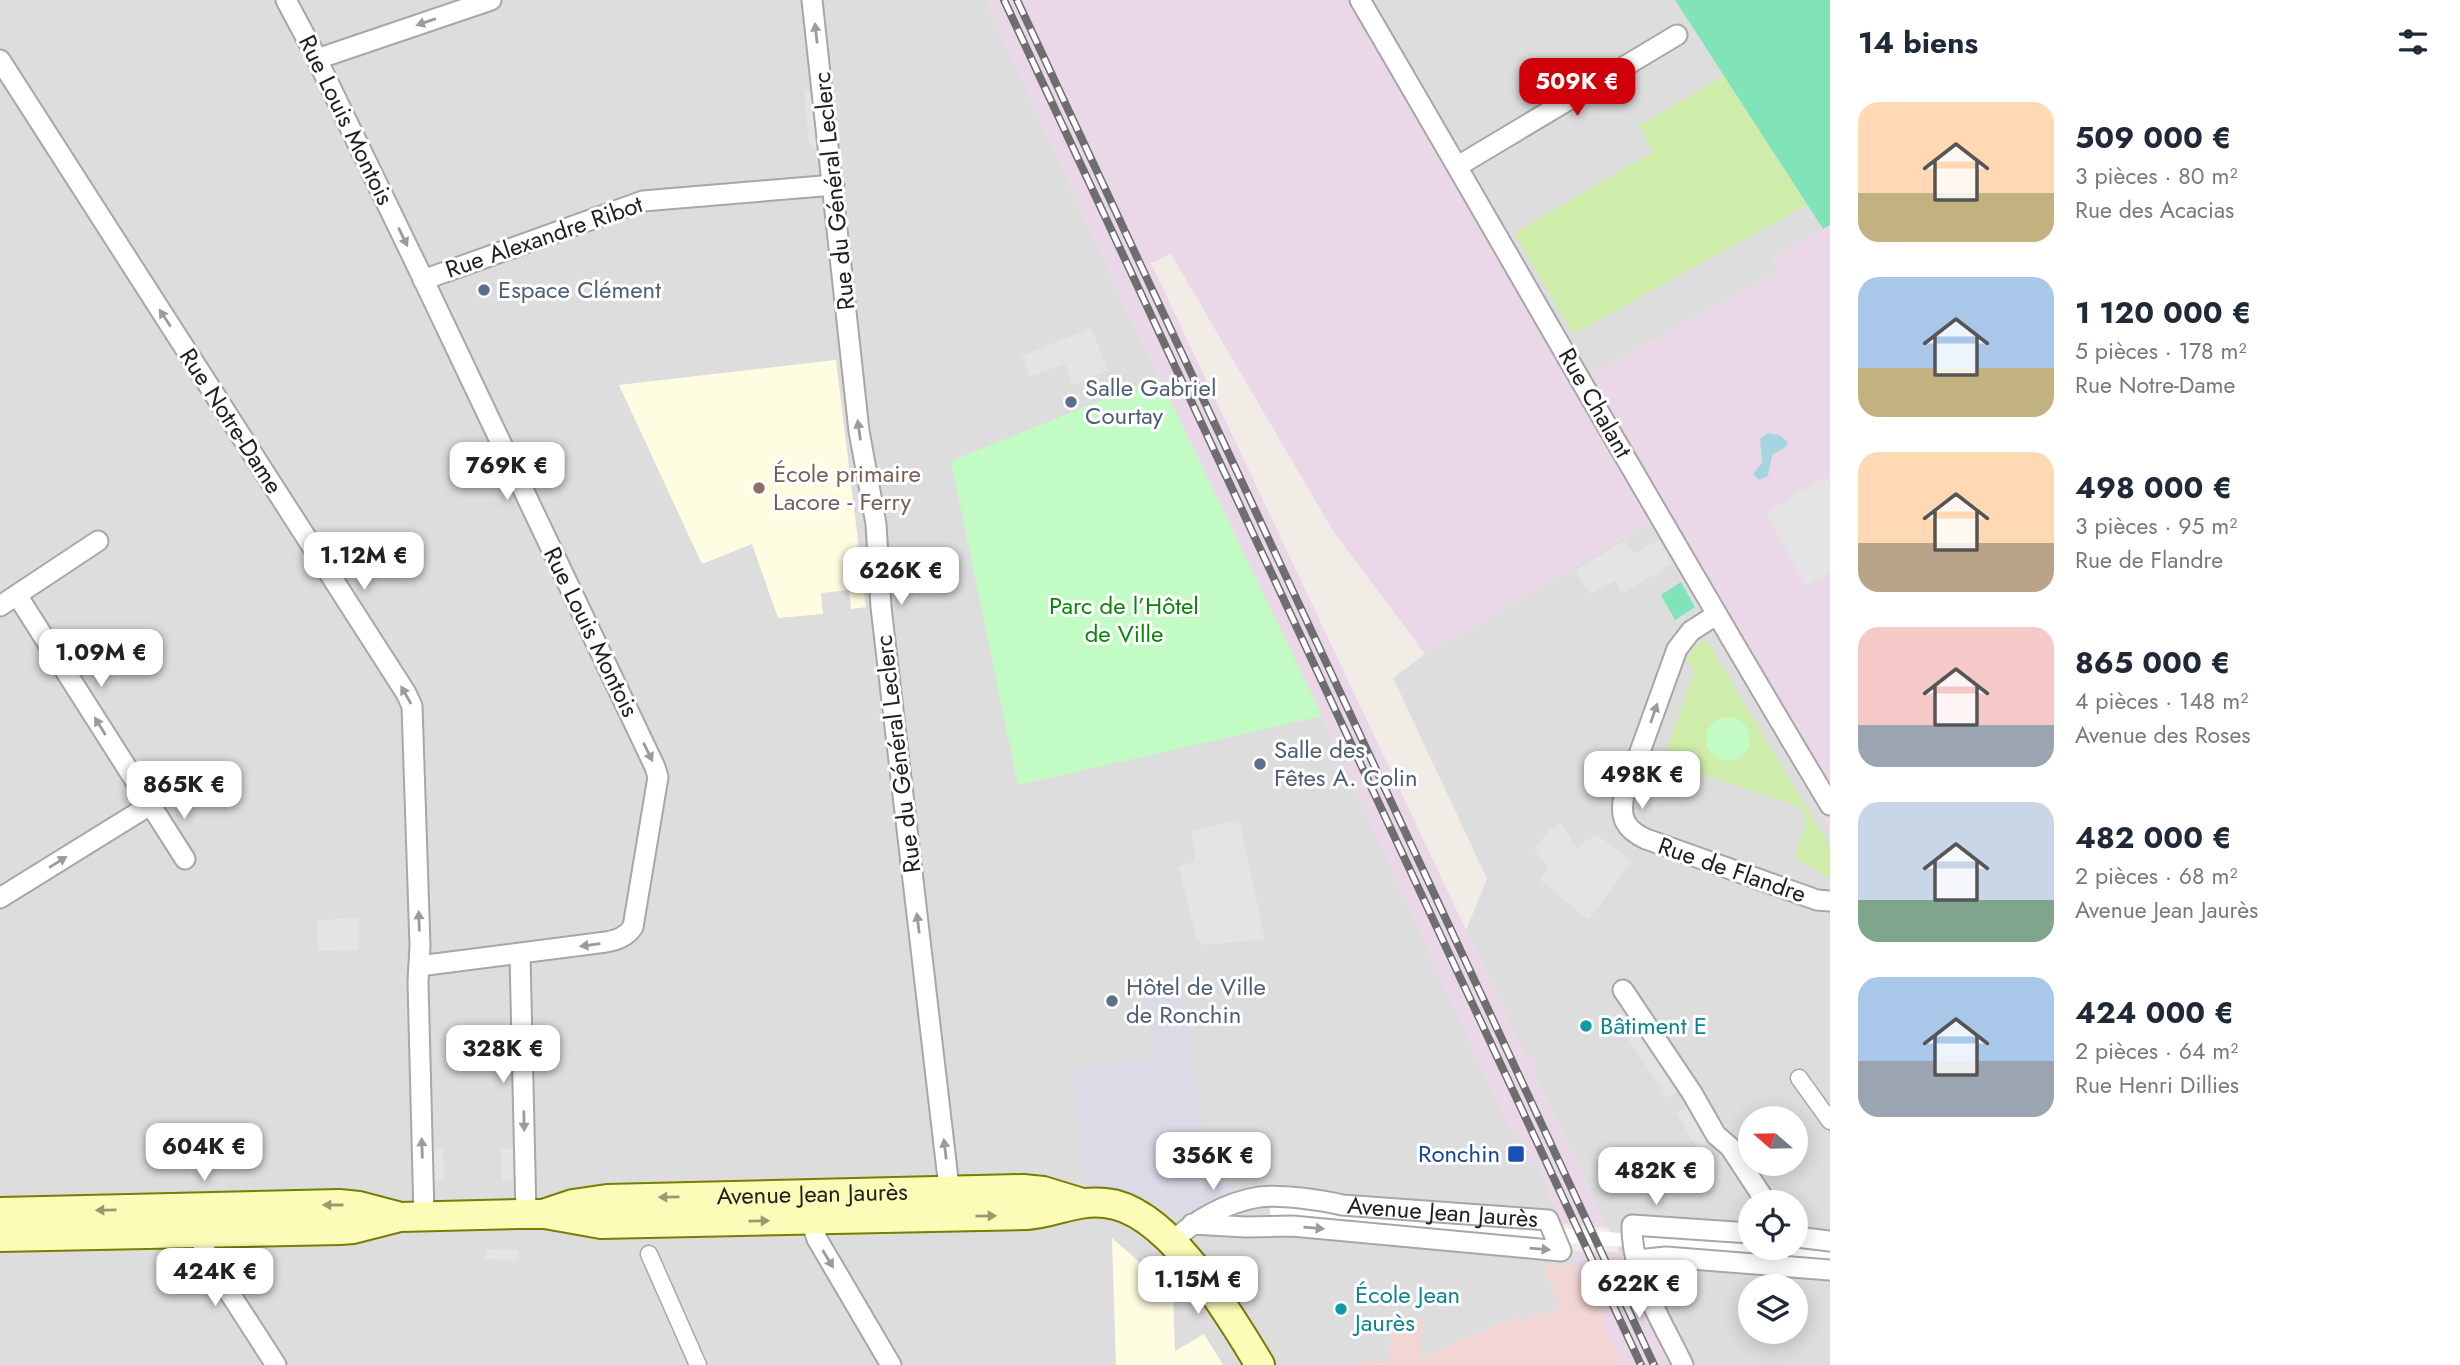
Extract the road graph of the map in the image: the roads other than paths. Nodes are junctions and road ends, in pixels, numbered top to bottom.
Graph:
1 (286, 0) edge
2 (491, 0) edge
3 (812, 0) edge
4 (1360, 0) edge
5 (1677, 36) dead end
6 (317, 59) junction
7 (0, 60) edge
8 (1458, 166) junction
9 (834, 185) junction
10 (424, 280) junction
11 (98, 541) dead end
12 (18, 595) junction
13 (0, 606) edge
14 (1716, 615) junction
15 (150, 805) junction
16 (1830, 805) edge
17 (184, 859) dead end
18 (0, 898) edge
19 (1830, 901) edge
20 (520, 955) junction
21 (419, 967) junction
22 (1623, 990) dead end
23 (1799, 1078) dead end
24 (1830, 1121) edge
25 (1758, 1190) edge
26 (948, 1204) junction
27 (813, 1207) junction
28 (0, 1212) edge
29 (535, 1214) junction
30 (412, 1217) junction
31 (1738, 1232) edge
32 (199, 1233) junction
33 (1182, 1233) junction
34 (0, 1237) edge
35 (1808, 1238) edge
36 (650, 1239) junction
37 (1830, 1241) edge
38 (1637, 1260) junction
39 (1830, 1270) edge
40 (276, 1365) edge
41 (698, 1365) edge
42 (891, 1365) edge
43 (1260, 1365) edge
44 (1683, 1365) edge

1 - 6 street, Rue Louis Montois
2 -> 6 street
9 -> 3 street, Rue du Général Leclerc
4 - 8 street, Rue Chalant
5 - 8 street
6 -> 10 street, Rue Louis Montois
21 -> 7 street, Rue Notre-Dame
8 - 14 street, Rue Chalant
9 - 10 street, Rue Alexandre Ribot
26 -> 9 street, Rue du Général Leclerc
10 -> 20 street, Rue Louis Montois
11 - 12 street
12 - 13 street
15 -> 12 street
14 - 16 street, Rue Chalant
19 -> 14 street, Rue de Flandre
15 - 17 street
18 -> 15 street
20 - 21 street, Rue Louis Montois
20 -> 29 street
30 -> 21 street, Rue Notre-Dame
22 - 25 street
23 - 24 street
26 - 27 main road, Avenue Jean Jaurès
26 - 33 main road, Avenue Jean Jaurès
27 -> 29 main road, Avenue Jean Jaurès
36 -> 27 main road, Avenue Jean Jaurès
27 -> 42 street
30 -> 28 main road, Avenue Jean Jaurès
29 - 30 main road, Avenue Jean Jaurès
29 - 36 main road, Avenue Jean Jaurès
30 - 32 main road, Avenue Jean Jaurès
31 - 38 street
32 - 34 main road, Avenue Jean Jaurès
32 - 40 street
33 -> 33 street, Avenue Jean Jaurès
33 - 43 main road
35 - 37 street
36 - 41 street
38 - 39 street
38 - 44 street

